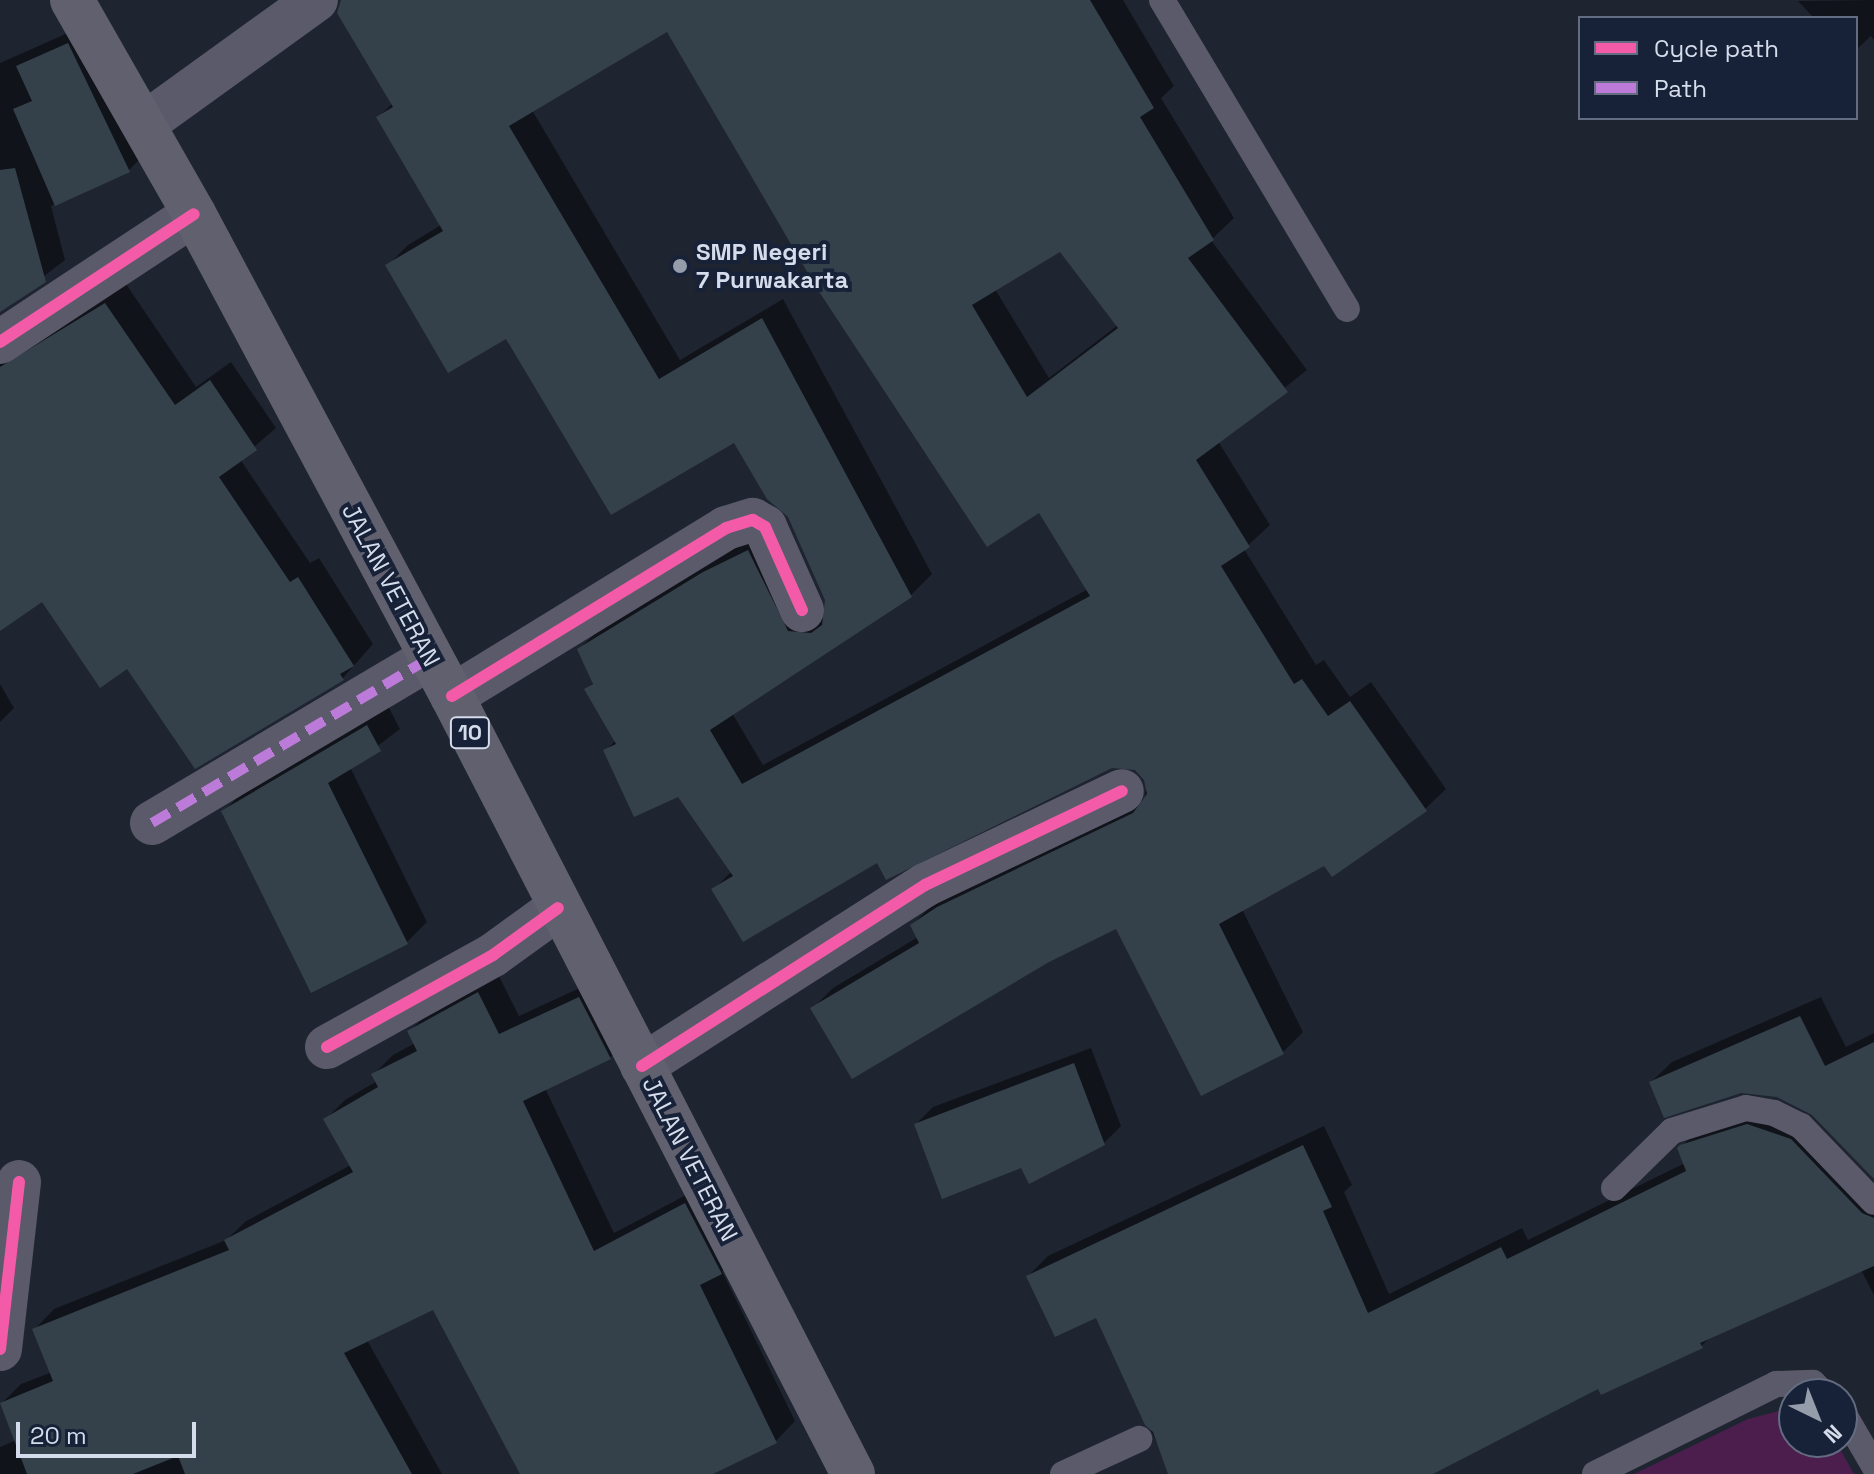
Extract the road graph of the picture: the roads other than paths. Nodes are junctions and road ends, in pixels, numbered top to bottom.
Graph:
1 (72, 0) edge
2 (316, 0) edge
3 (1162, 0) edge
4 (144, 124) junction
5 (194, 214) junction
6 (1347, 309) dead end
7 (0, 342) edge
8 (802, 610) dead end
9 (430, 658) junction
10 (452, 696) junction
11 (1122, 791) dead end
12 (152, 823) dead end
13 (558, 908) junction
14 (327, 1047) dead end
15 (642, 1066) junction
16 (19, 1182) dead end
17 (1614, 1188) dead end
18 (1874, 1202) edge
19 (0, 1349) edge
20 (1778, 1384) edge
21 (1858, 1438) edge
22 (1139, 1439) dead end
23 (1874, 1466) edge
24 (843, 1470) edge
25 (1063, 1474) edge
26 (1595, 1474) edge

1 - 4 highway, JALAN VETERAN / 10
2 - 4 street
3 - 6 lane
4 - 5 highway, JALAN VETERAN / 10
5 - 7 street
5 - 9 highway, JALAN VETERAN / 10
8 - 10 street
9 - 10 highway, JALAN VETERAN / 10
9 - 12 street
10 - 13 highway, JALAN VETERAN / 10
11 - 15 street
13 - 14 street
13 - 15 highway, JALAN VETERAN / 10
15 - 24 highway, JALAN VETERAN / 10
16 - 19 street
17 - 18 lane
20 - 26 lane
21 - 23 lane
22 - 25 lane

